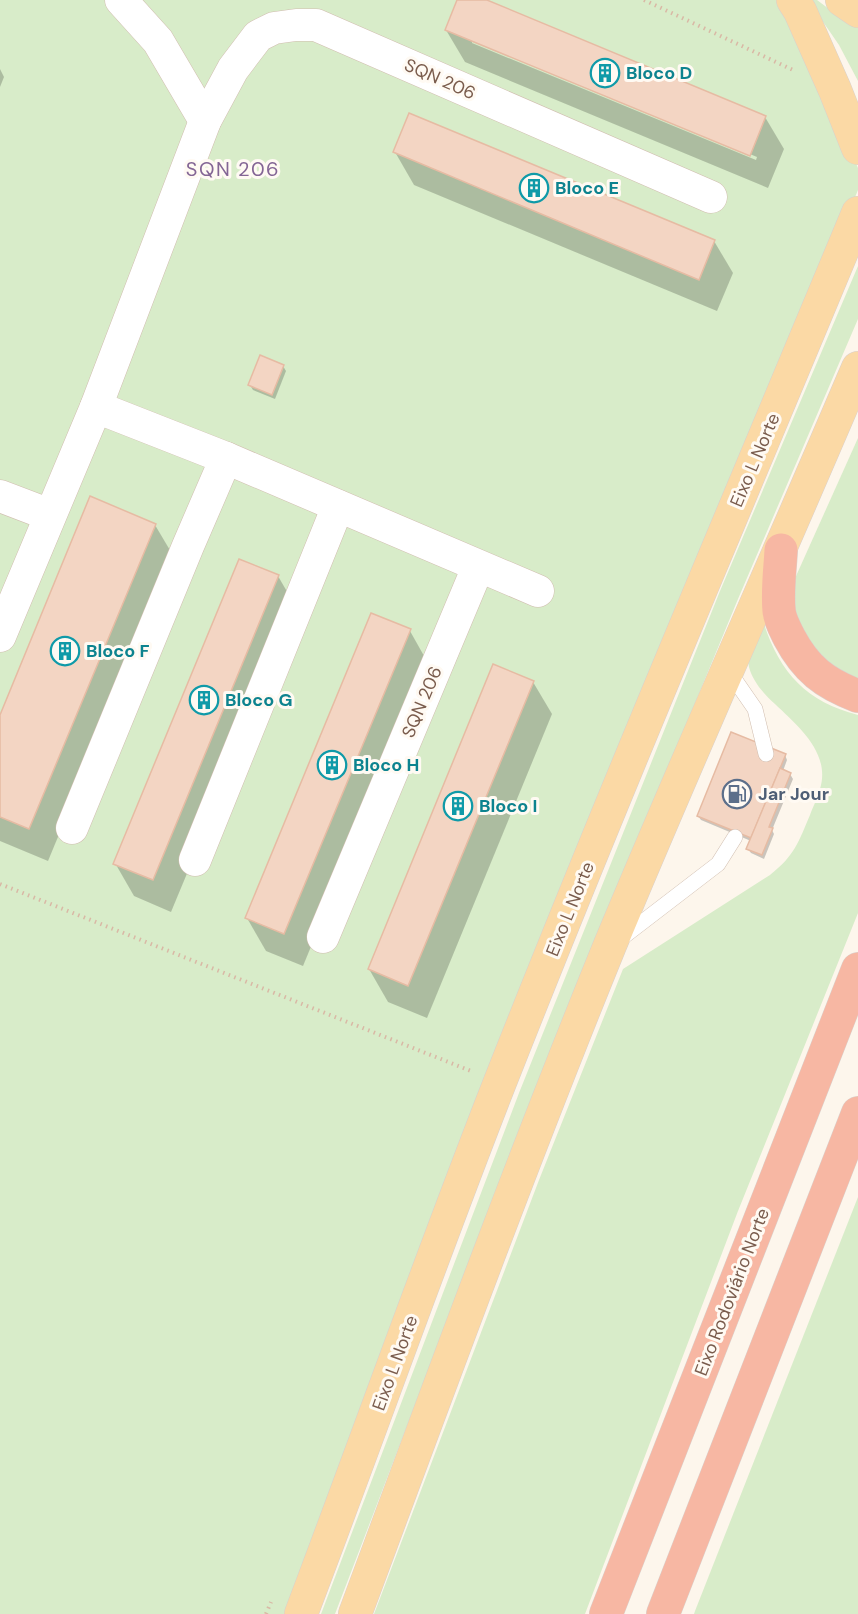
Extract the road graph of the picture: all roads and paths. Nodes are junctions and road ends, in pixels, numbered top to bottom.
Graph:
1 (121, 0) edge
2 (644, 0) edge
3 (793, 0) edge
4 (842, 0) edge
5 (858, 11) edge
6 (836, 90) junction
7 (205, 121) junction
8 (858, 148) edge
9 (711, 197) dead end
10 (858, 213) edge
11 (858, 368) edge
12 (96, 406) junction
13 (226, 458) junction
14 (0, 496) edge
15 (338, 506) junction
16 (50, 515) junction
17 (781, 550) junction
18 (478, 567) junction
19 (538, 591) dead end
20 (0, 636) edge
21 (727, 669) junction
22 (858, 696) edge
23 (766, 753) dead end
24 (72, 828) dead end
25 (735, 837) dead end
26 (195, 861) dead end
27 (0, 884) edge
28 (323, 937) dead end
29 (610, 947) junction
30 (858, 969) edge
31 (500, 1082) junction
32 (858, 1113) edge
33 (302, 1614) edge
34 (355, 1614) edge
35 (606, 1614) edge
36 (663, 1614) edge

1 - 7 street
2 - 6 path
3 - 6 main road
4 - 5 main road
6 - 8 main road
7 - 9 street, SQN 206
7 - 12 street, SQN 206
10 - 31 main road, Eixo L Norte
11 - 17 main road
12 - 13 street
12 - 16 street, SQN 206
13 - 15 street
13 - 24 street
14 - 16 street
15 - 18 street
15 - 26 street
16 - 20 street, SQN 206
17 - 21 main road
17 - 22 highway
18 - 19 street
18 - 28 street, SQN 206
21 - 23 lane
21 - 29 main road
25 - 29 lane
27 - 31 path
29 - 34 main road
30 - 35 highway, Eixo Rodoviário Norte
31 - 33 main road, Eixo L Norte
32 - 36 highway

